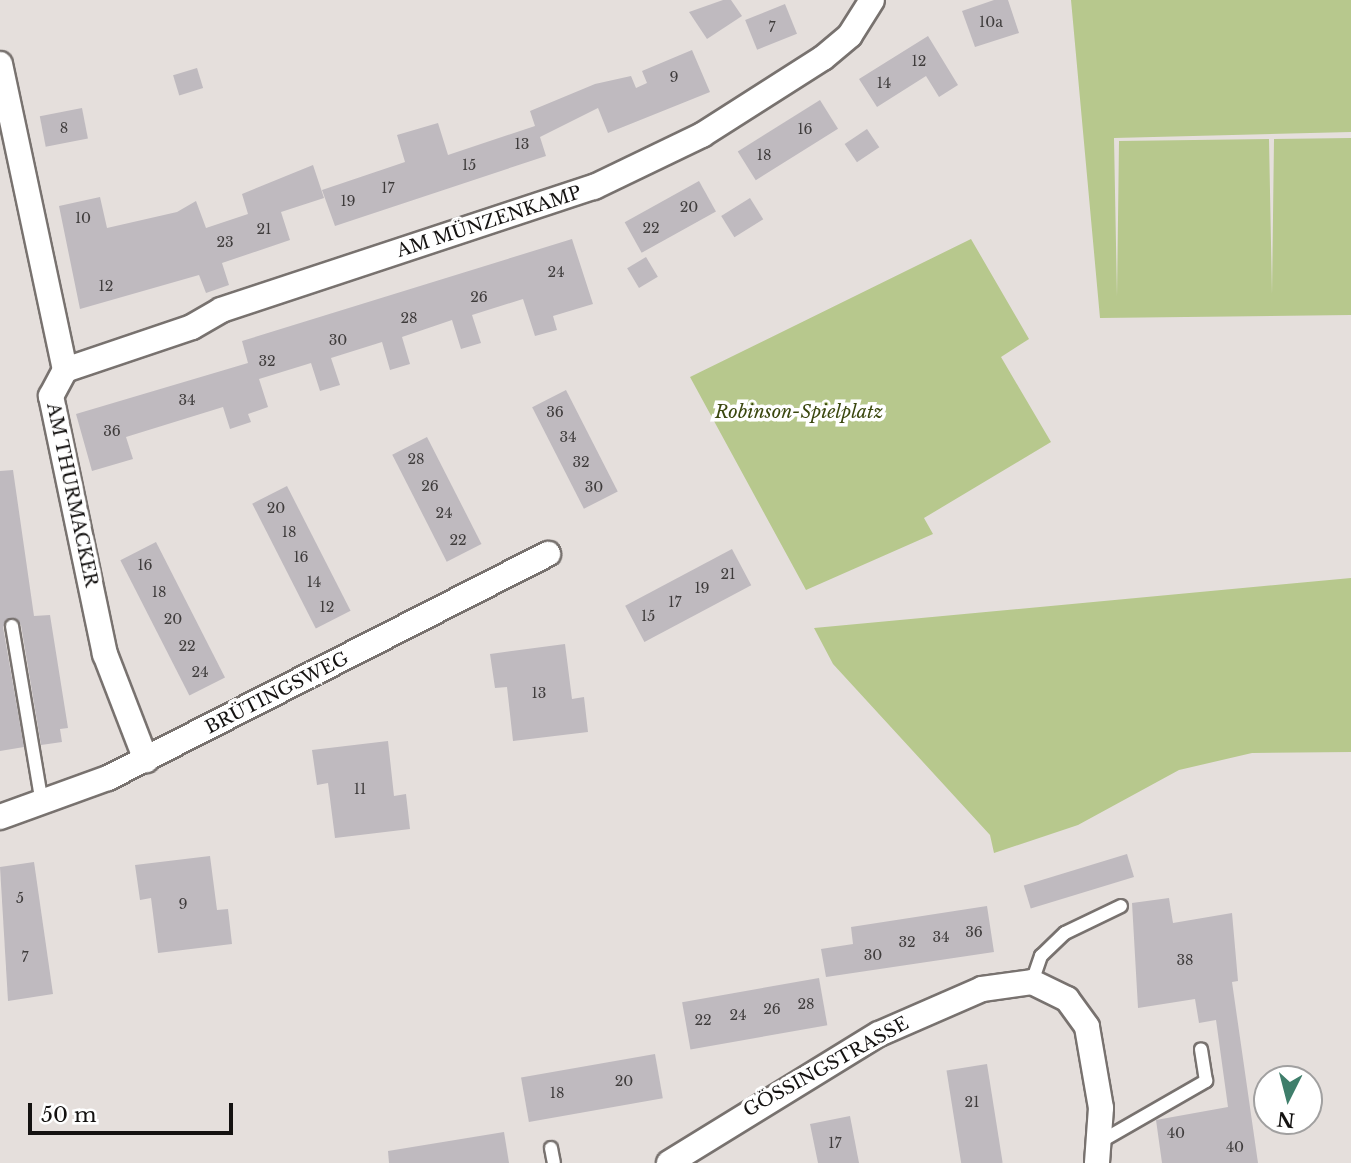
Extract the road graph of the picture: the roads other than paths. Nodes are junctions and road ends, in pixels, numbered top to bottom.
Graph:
1 (872, 0) edge
2 (0, 64) edge
3 (65, 370) junction
4 (548, 554) dead end
5 (12, 626) dead end
6 (146, 760) junction
7 (42, 804) junction
8 (0, 817) edge
9 (1121, 906) dead end
10 (1032, 982) junction
11 (1201, 1049) dead end
12 (551, 1148) dead end
13 (1097, 1153) edge
14 (554, 1163) edge
15 (669, 1163) edge

1 - 3 street, AM MÜNZENKAMP
2 - 3 street
3 - 6 street, AM THURMACKER
4 - 6 street, BRÜTINGSWEG
5 - 7 lane
6 - 7 street, BRÜTINGSWEG
7 - 8 street, BRÜTINGSWEG
9 - 10 lane
10 - 13 street
10 - 15 street, GÖSSINGSTRASSE
11 - 13 lane
12 - 14 lane

